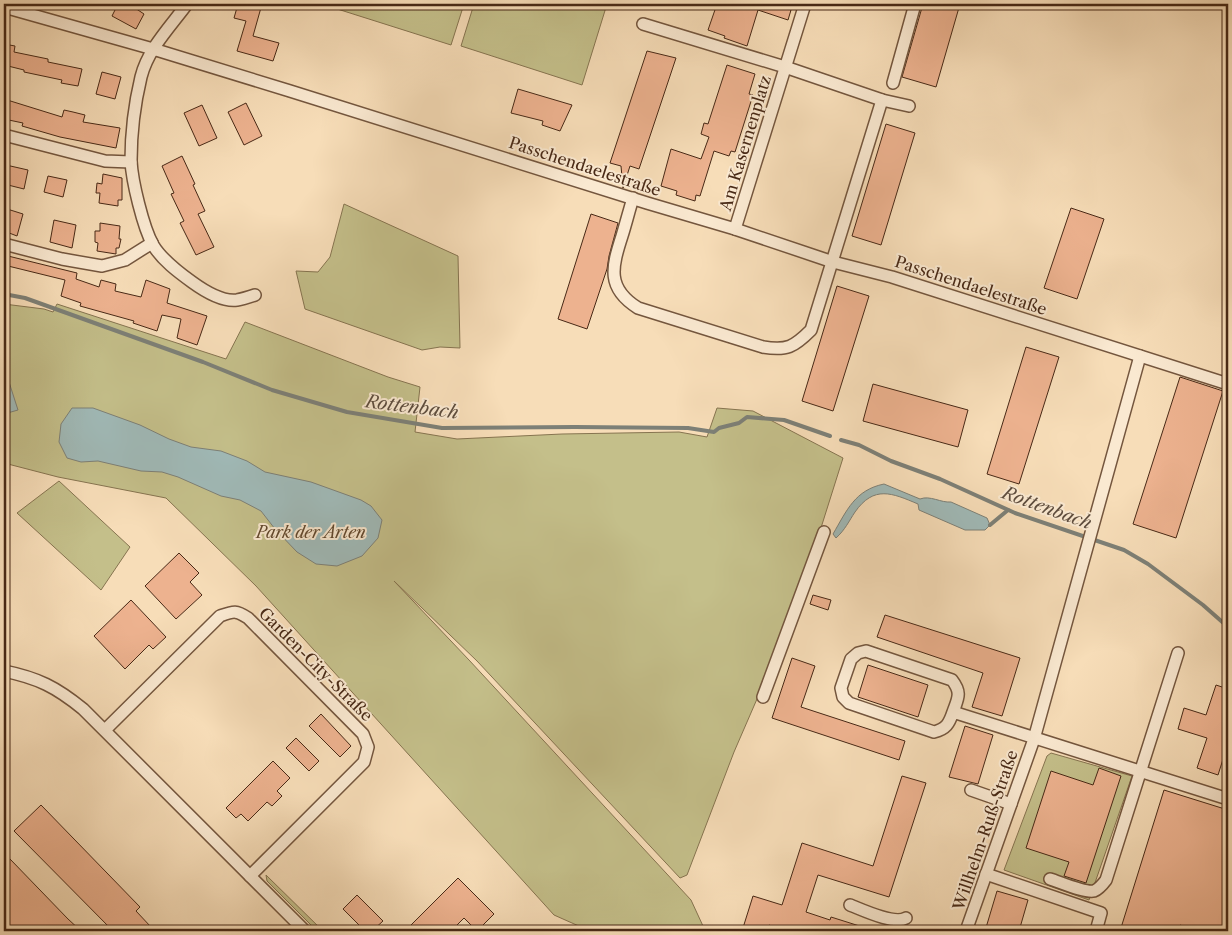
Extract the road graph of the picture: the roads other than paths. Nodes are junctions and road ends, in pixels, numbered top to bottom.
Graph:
1 (187, 4) edge
2 (805, 4) edge
3 (915, 4) edge
4 (4, 7) edge
5 (643, 24) dead end
6 (153, 49) junction
7 (785, 67) junction
8 (893, 83) dead end
9 (882, 100) junction
10 (909, 106) dead end
11 (4, 135) edge
12 (131, 162) junction
13 (633, 198) junction
14 (735, 229) junction
15 (152, 243) junction
16 (4, 244) edge
17 (833, 262) junction
18 (255, 295) dead end
19 (1140, 356) junction
20 (1228, 384) edge
21 (824, 532) dead end
22 (1178, 653) dead end
23 (4, 671) edge
24 (764, 697) dead end
25 (953, 712) junction
26 (105, 730) junction
27 (1034, 738) junction
28 (1141, 771) junction
29 (971, 790) dead end
30 (1228, 799) edge
31 (1011, 804) junction
32 (986, 874) junction
33 (250, 876) junction
34 (1050, 880) dead end
35 (850, 905) dead end
36 (904, 930) edge
37 (305, 931) edge
38 (966, 931) edge
39 (1096, 931) edge

1 - 6 street
2 - 7 street, Am Kasernenplatz
3 - 8 street
4 - 6 street, Passchendaelestraße
5 - 7 street, Am Kasernenplatz
6 - 12 street
6 - 13 street, Passchendaelestraße
7 - 9 street, Am Kasernenplatz
7 - 14 street, Am Kasernenplatz
9 - 10 street, Am Kasernenplatz
9 - 17 street
11 - 12 street
12 - 15 street
13 - 14 street, Passchendaelestraße
13 - 17 street
14 - 17 street, Passchendaelestraße
15 - 16 street
15 - 18 street
17 - 19 street, Passchendaelestraße
19 - 20 street, Passchendaelestraße
19 - 27 street, Willhelm-Ruß-Straße
21 - 24 street
22 - 28 street
23 - 26 street
25 - 25 street
25 - 27 street
26 - 33 street
26 - 33 street, Garden-City-Straße
27 - 28 street, Willhelm-Ruß-Straße
27 - 31 street, Willhelm-Ruß-Straße
28 - 30 street, Willhelm-Ruß-Straße
28 - 34 street
29 - 31 street
31 - 32 street, Willhelm-Ruß-Straße
32 - 38 street, Willhelm-Ruß-Straße
32 - 39 street
33 - 37 street
35 - 36 street

